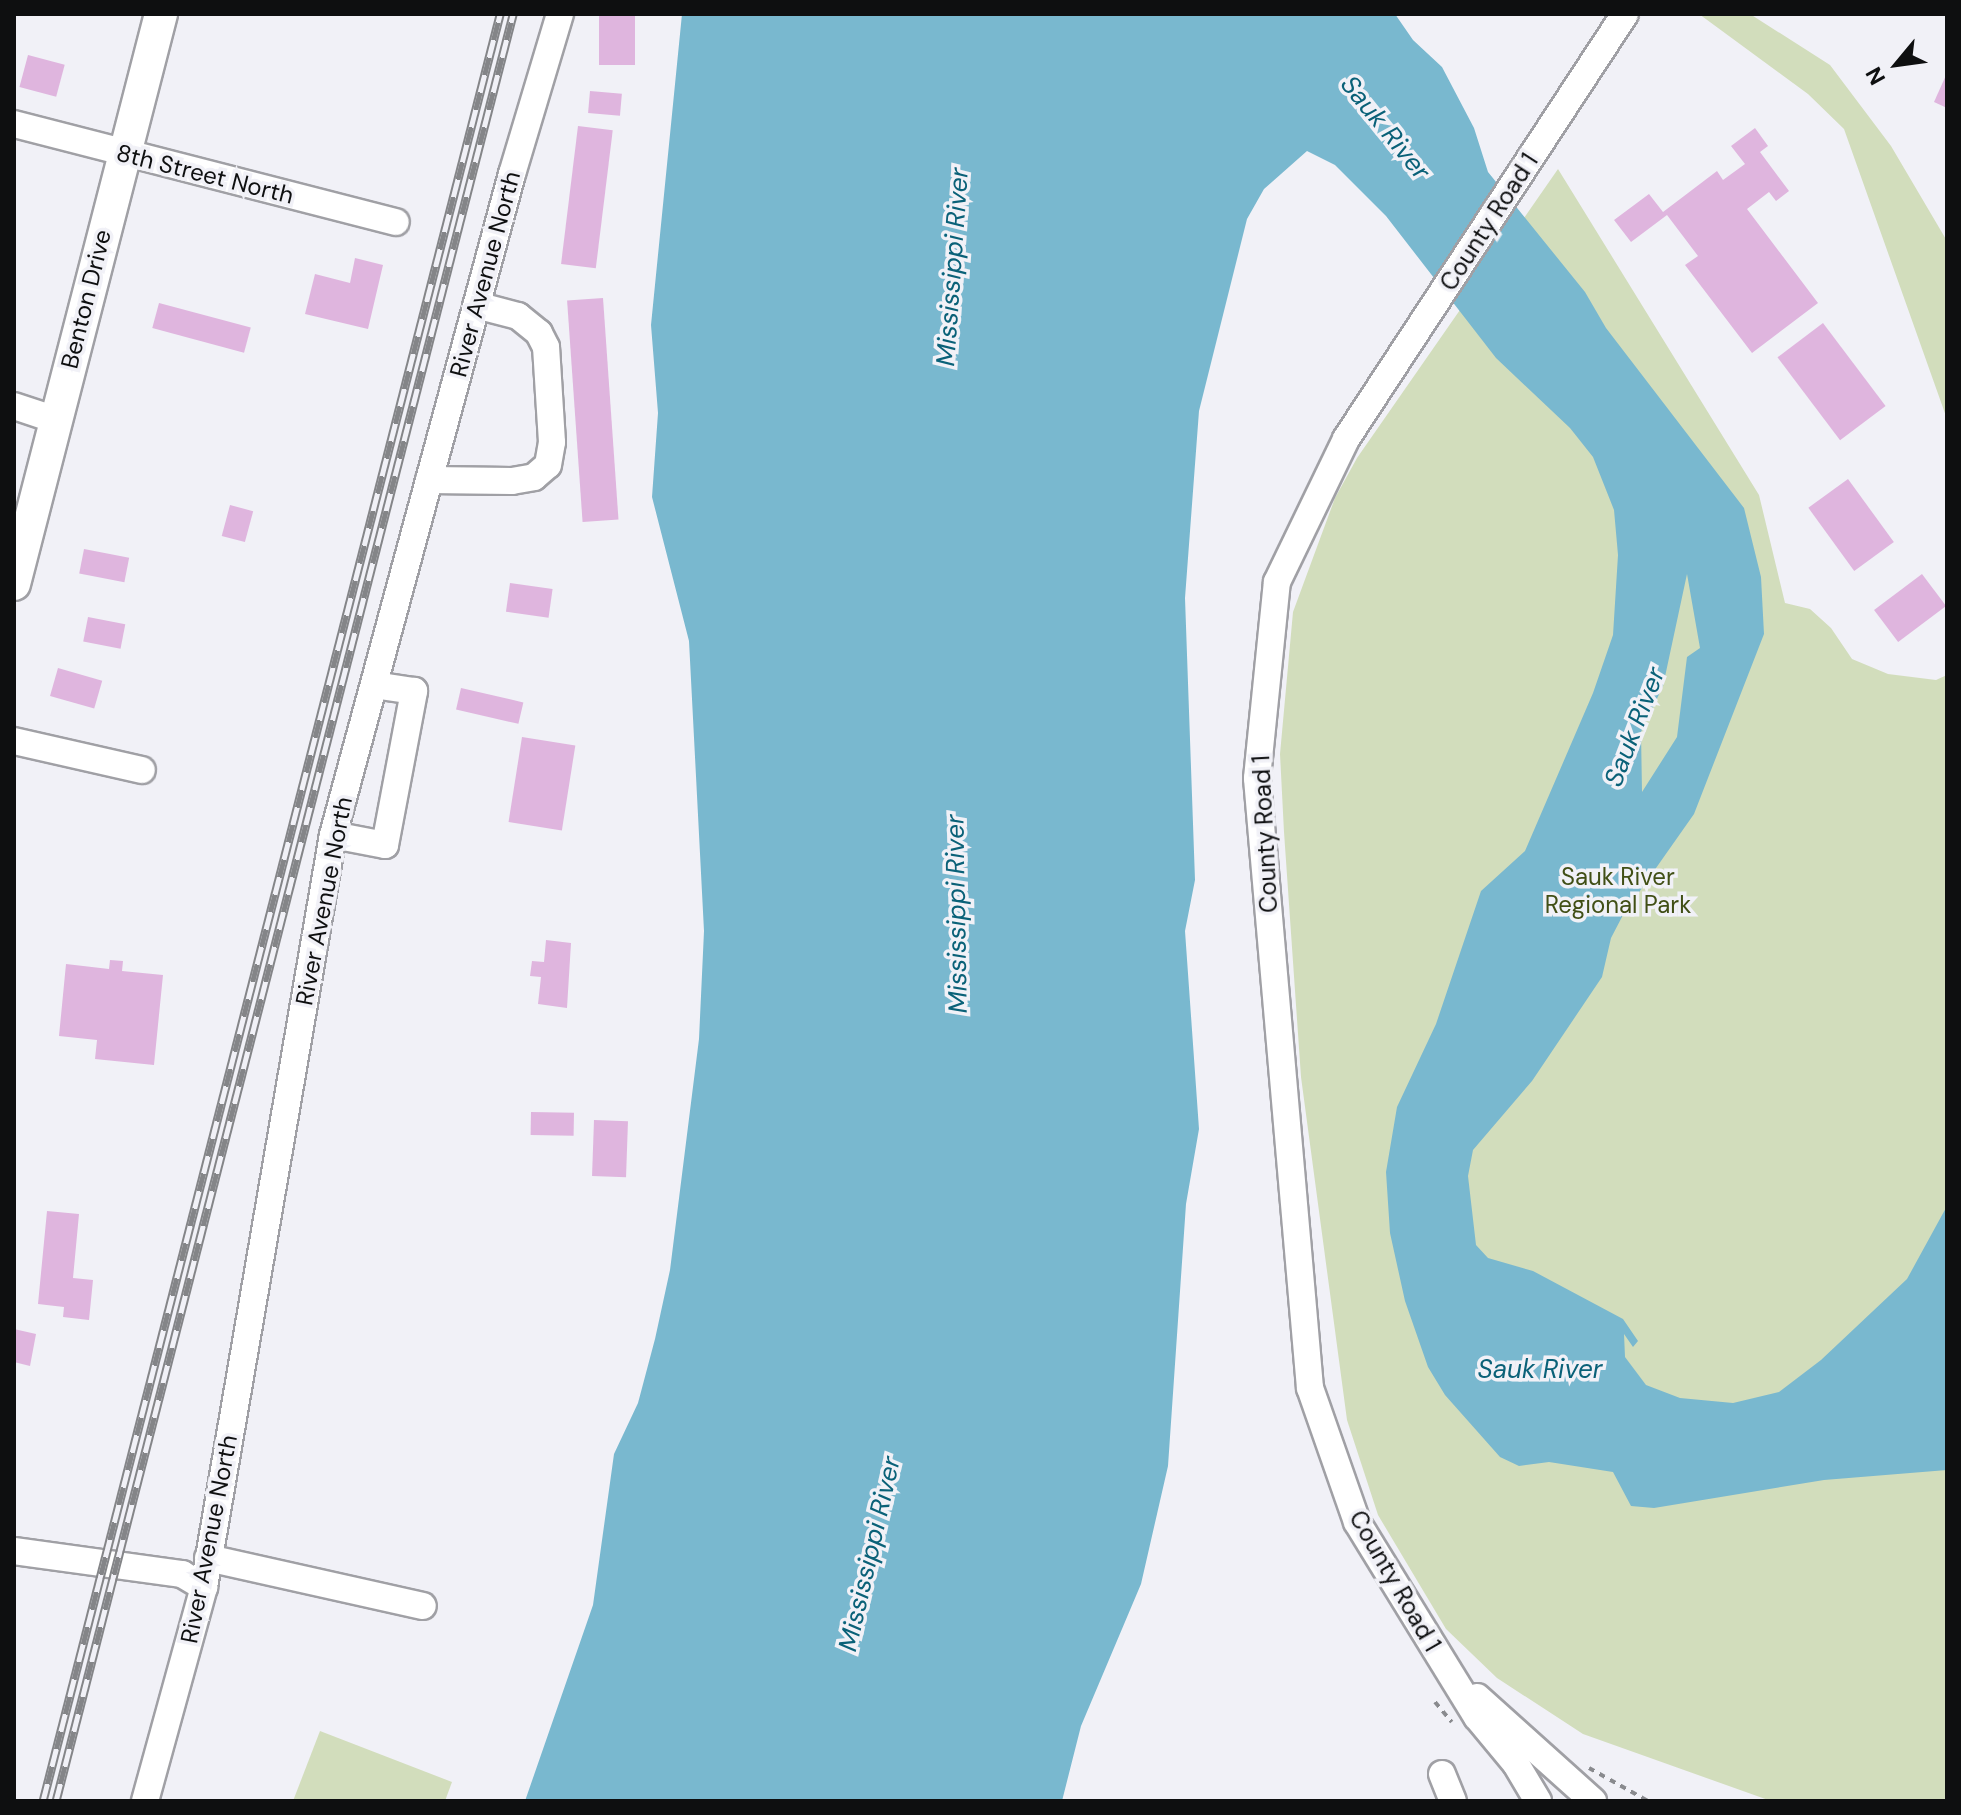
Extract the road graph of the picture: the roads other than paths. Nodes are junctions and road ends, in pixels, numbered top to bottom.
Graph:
1 (161, 14) edge
2 (560, 14) edge
3 (1625, 14) edge
4 (14, 124) edge
5 (123, 155) junction
6 (396, 222) dead end
7 (476, 305) junction
8 (14, 406) edge
9 (56, 420) junction
10 (429, 480) junction
11 (14, 584) edge
12 (374, 685) junction
13 (14, 741) edge
14 (142, 770) dead end
15 (333, 835) junction
16 (14, 1551) edge
17 (208, 1558) junction
18 (14, 1560) edge
19 (204, 1587) junction
20 (423, 1606) dead end
21 (1448, 1671) junction
22 (1442, 1774) dead end
23 (145, 1801) edge
24 (1453, 1801) edge
25 (1538, 1801) edge
26 (1593, 1801) edge

1 - 5 main road, Benton Drive
2 - 7 street, River Avenue North
3 - 21 street, County Road 1
4 - 5 street, 8th Street North
5 - 6 street, 8th Street North
5 - 9 main road, Benton Drive
7 - 10 street, River Avenue North
7 - 10 street
8 - 9 street
9 - 11 main road, Benton Drive
10 - 12 street, River Avenue North
12 - 15 street, River Avenue North
12 - 15 street
13 - 14 street
15 - 17 street, River Avenue North
16 - 19 street
17 - 19 street, River Avenue North
17 - 20 street
18 - 19 street
19 - 23 street, River Avenue North
21 - 25 street, County Road 1
21 - 26 street, County Road 1
22 - 24 street

